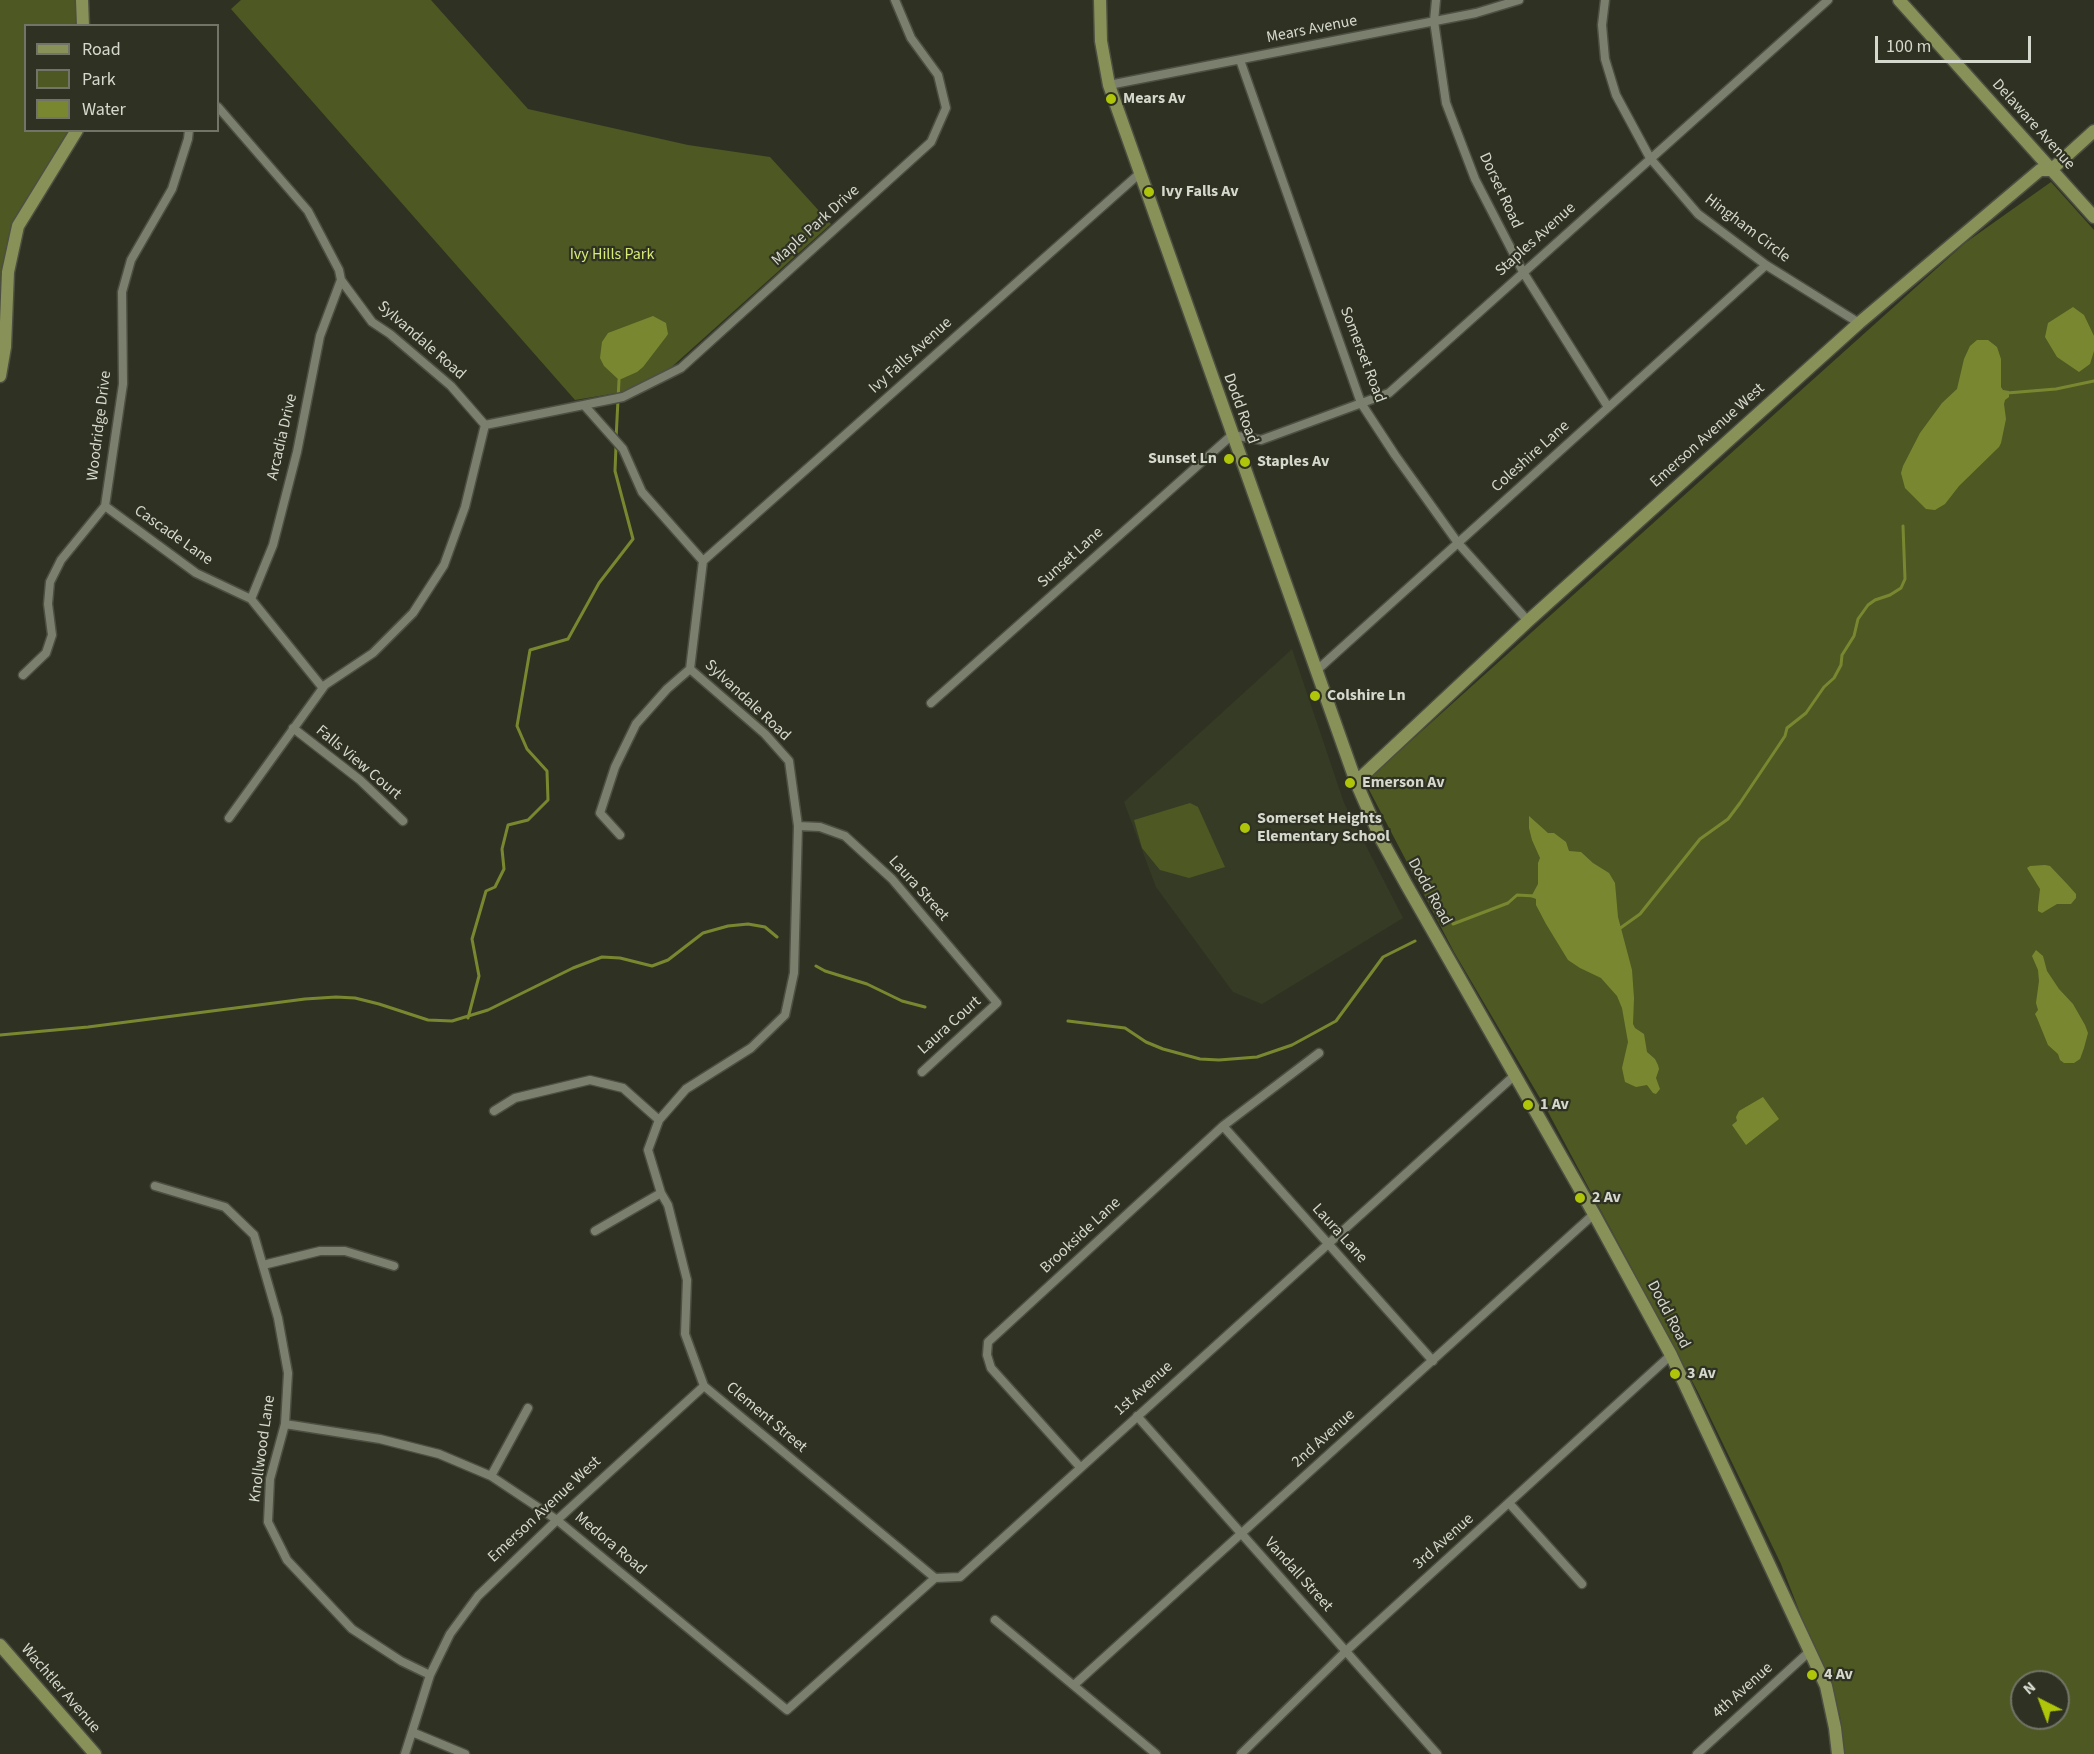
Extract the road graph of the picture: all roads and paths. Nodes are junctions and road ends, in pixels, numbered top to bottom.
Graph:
1 (82, 0) edge
2 (895, 0) edge
3 (1100, 0) edge
4 (1436, 0) edge
5 (1519, 0) edge
6 (1605, 0) edge
7 (1828, 0) edge
8 (1899, 0) edge
9 (1434, 21) junction
10 (83, 24) edge
11 (1240, 60) junction
12 (1109, 85) junction
13 (219, 108) edge
14 (2094, 131) edge
15 (76, 132) edge
16 (189, 132) edge
17 (1650, 158) junction
18 (2051, 170) junction
19 (1139, 174) junction
20 (2094, 217) edge
21 (1766, 264) junction
22 (1523, 272) junction
23 (341, 280) junction
24 (1859, 323) junction
25 (0, 376) edge
26 (1361, 403) junction
27 (584, 405) junction
28 (1608, 407) junction
29 (485, 425) junction
30 (1232, 435) junction
31 (105, 506) junction
32 (1458, 543) junction
33 (704, 561) junction
34 (252, 599) junction
35 (1528, 621) junction
36 (690, 669) junction
37 (1316, 671) junction
38 (23, 675) dead end
39 (325, 685) junction
40 (931, 703) dead end
41 (293, 728) junction
42 (1356, 782) junction
43 (229, 818) dead end
44 (403, 821) dead end
45 (798, 826) junction
46 (620, 835) dead end
47 (998, 1003) joint
48 (1319, 1053) dead end
49 (922, 1072) dead end
50 (1515, 1075) junction
51 (494, 1111) dead end
52 (659, 1120) junction
53 (1223, 1126) junction
54 (155, 1186) dead end
55 (661, 1193) junction
56 (1594, 1214) junction
57 (595, 1231) dead end
58 (1328, 1243) junction
59 (262, 1265) junction
60 (394, 1266) dead end
61 (1671, 1355) junction
62 (1433, 1361) junction
63 (704, 1386) junction
64 (528, 1408) dead end
65 (1137, 1416) junction
66 (285, 1424) junction
67 (1080, 1467) junction
68 (491, 1476) junction
69 (1509, 1503) junction
70 (557, 1520) junction
71 (1242, 1534) junction
72 (935, 1578) junction
73 (1582, 1584) dead end
74 (995, 1620) dead end
75 (0, 1646) edge
76 (1810, 1651) junction
77 (1346, 1652) junction
78 (430, 1675) junction
79 (1074, 1685) junction
80 (412, 1732) junction
81 (95, 1754) edge
82 (405, 1754) edge
83 (465, 1754) edge
84 (1156, 1754) edge
85 (1241, 1754) edge
86 (1437, 1754) edge
87 (1697, 1754) edge
88 (1838, 1754) edge

1 - 10 main road
2 - 27 street, Maple Park Drive
3 - 12 main road, Dodd Road
4 - 9 street, Dorset Road
5 - 9 street, Mears Avenue
6 - 17 street, Hingham Circle
7 - 17 street, Staples Avenue
8 - 18 main road, Delaware Avenue
9 - 11 street, Mears Avenue
9 - 22 street, Dorset Road
11 - 12 street, Mears Avenue
11 - 26 street, Somerset Road
12 - 19 main road, Dodd Road
13 - 23 street, Sylvandale Road
14 - 18 main road, Emerson Avenue West
15 - 25 main road
16 - 31 street, Woodridge Drive
17 - 21 street, Hingham Circle
17 - 22 street, Staples Avenue
18 - 20 main road, Delaware Avenue
18 - 24 main road, Emerson Avenue West
19 - 30 main road, Dodd Road
19 - 33 street, Ivy Falls Avenue
21 - 24 street, Hingham Circle
21 - 28 street, Coleshire Lane
22 - 26 street, Staples Avenue
22 - 28 street, Dorset Road
23 - 29 street, Sylvandale Road
23 - 34 street, Arcadia Drive
24 - 35 main road, Emerson Avenue West
26 - 30 street, Staples Avenue
26 - 32 street, Somerset Road
27 - 29 street
27 - 33 street
28 - 32 street, Coleshire Lane
29 - 39 street
30 - 37 main road, Dodd Road
30 - 40 street, Sunset Lane
31 - 34 street, Cascade Lane
31 - 38 street, Woodridge Drive
32 - 35 street, Somerset Road
32 - 37 street, Coleshire Lane
33 - 36 street, Sylvandale Road
34 - 39 street, Cascade Lane
35 - 42 main road, Emerson Avenue West
36 - 45 street, Sylvandale Road
36 - 46 street
37 - 42 main road, Dodd Road
39 - 41 street
41 - 43 street
41 - 44 street, Falls View Court
42 - 50 main road, Dodd Road
45 - 47 street, Laura Street
45 - 52 street, Sylvandale Road
47 - 49 street, Laura Court
48 - 53 street, Brookside Lane
50 - 56 main road, Dodd Road
50 - 58 street, 1st Avenue
51 - 52 street
52 - 55 street, Sylvandale Road
53 - 58 street, Laura Lane
53 - 67 street, Brookside Lane
54 - 59 street, Knollwood Lane
55 - 57 street
55 - 63 street, Clement Street
56 - 61 main road, Dodd Road
56 - 62 street, 2nd Avenue
58 - 62 street, Laura Lane
58 - 65 street, 1st Avenue
59 - 60 street
59 - 66 street, Knollwood Lane
61 - 69 street, 3rd Avenue
61 - 76 main road, Dodd Road
62 - 71 street, 2nd Avenue
63 - 70 street, Emerson Avenue West
63 - 72 street, Clement Street
64 - 68 street
65 - 67 street, 1st Avenue
65 - 71 street, Vandall Street
66 - 68 street, Medora Road
66 - 78 street, Knollwood Lane
67 - 72 street, 1st Avenue
68 - 70 street, Medora Road
69 - 73 street
69 - 77 street, 3rd Avenue
70 - 72 street, Medora Road
70 - 78 street, Emerson Avenue West
71 - 77 street, Vandall Street
71 - 79 street, 2nd Avenue
74 - 79 street
75 - 81 main road, Wachtler Avenue
76 - 87 street, 4th Avenue
76 - 88 main road, Dodd Road
77 - 85 street, 3rd Avenue
77 - 86 street, Vandall Street
78 - 80 street, Emerson Avenue West
79 - 84 street
80 - 82 street
80 - 83 street

